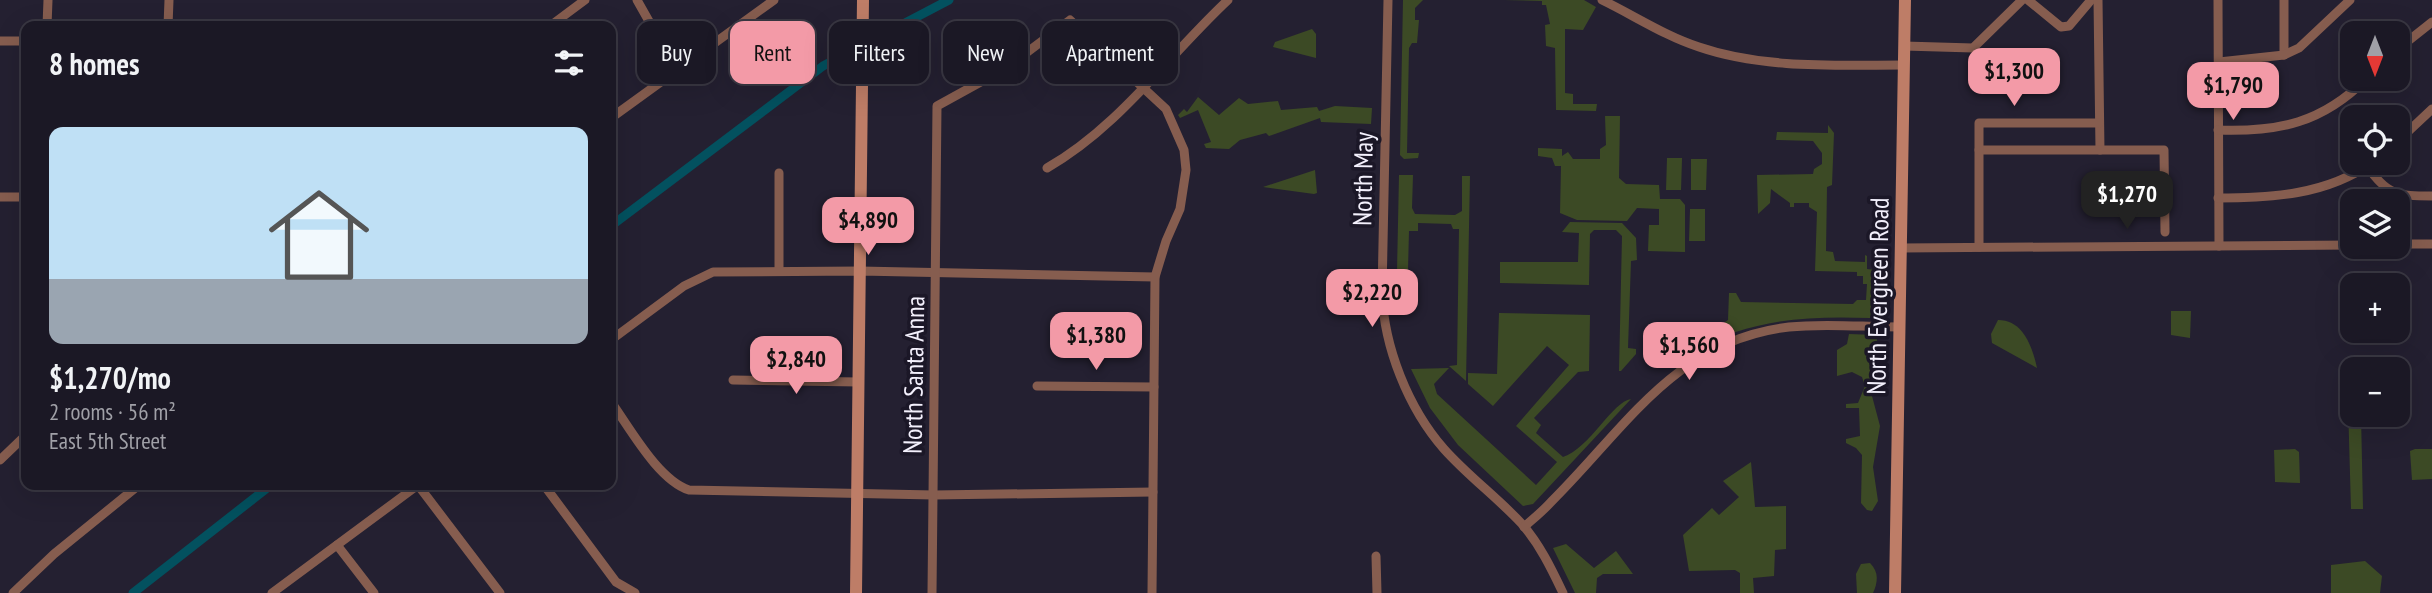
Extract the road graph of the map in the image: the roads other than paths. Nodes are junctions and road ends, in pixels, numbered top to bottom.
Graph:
1 (48, 0) edge
2 (169, 0) edge
3 (585, 0) edge
4 (637, 0) edge
5 (774, 0) edge
6 (863, 0) edge
7 (1210, 0) edge
8 (1228, 0) edge
9 (1388, 0) edge
10 (1602, 0) edge
11 (1905, 0) edge
12 (2022, 0) edge
13 (2028, 0) edge
14 (2091, 0) edge
15 (2098, 0) edge
16 (2218, 0) edge
17 (2284, 0) edge
18 (2350, 0) edge
19 (763, 3) edge
20 (1218, 9) junction
21 (47, 21) edge
22 (168, 21) edge
23 (557, 21) edge
24 (649, 21) edge
25 (2432, 22) edge
26 (716, 39) edge
27 (2410, 39) edge
28 (0, 41) edge
29 (21, 41) edge
30 (1904, 46) junction
31 (2284, 55) junction
32 (2219, 62) junction
33 (1903, 65) junction
34 (656, 84) edge
35 (1142, 89) junction
36 (2352, 91) edge
37 (2432, 109) edge
38 (616, 114) edge
39 (2099, 123) junction
40 (2218, 130) junction
41 (2410, 130) edge
42 (1979, 150) junction
43 (2100, 150) junction
44 (1047, 168) dead end
45 (779, 173) dead end
46 (2349, 175) edge
47 (2375, 175) edge
48 (2432, 196) edge
49 (0, 197) edge
50 (21, 197) edge
51 (2218, 198) junction
52 (2165, 232) dead end
53 (2410, 244) edge
54 (2432, 244) edge
55 (2340, 245) edge
56 (2220, 246) junction
57 (1979, 247) junction
58 (1901, 248) junction
59 (779, 271) junction
60 (860, 271) junction
61 (936, 274) junction
62 (1155, 277) junction
63 (1900, 327) junction
64 (616, 336) edge
65 (733, 380) dead end
66 (859, 382) junction
67 (1037, 386) dead end
68 (1154, 387) junction
69 (616, 409) edge
70 (21, 441) edge
71 (0, 460) edge
72 (133, 490) edge
73 (411, 490) edge
74 (422, 490) edge
75 (548, 490) edge
76 (858, 491) junction
77 (1153, 492) junction
78 (934, 495) junction
79 (1524, 527) junction
80 (337, 545) junction
81 (1376, 556) dead end
82 (13, 593) edge
83 (272, 593) edge
84 (374, 593) edge
85 (500, 593) edge
86 (635, 593) edge
87 (856, 593) edge
88 (932, 593) edge
89 (1152, 593) edge
90 (1377, 593) edge
91 (1563, 593) edge
92 (1895, 593) edge

1 - 21 street
2 - 22 street
3 - 23 street
4 - 24 street
5 - 19 street
6 - 60 main road
7 - 20 street
8 - 20 street
9 - 79 street, North May
10 - 33 street
11 - 30 main road, North Evergreen Road
12 - 30 street
13 - 14 street
15 - 39 street
16 - 32 street
17 - 31 street
18 - 31 street
19 - 26 street
20 - 35 street
25 - 27 street
28 - 29 street
30 - 33 main road, North Evergreen Road
31 - 32 street
32 - 40 street
33 - 58 main road, North Evergreen Road
34 - 38 street
35 - 44 street
35 - 61 street, North Santa Anna
35 - 62 street
36 - 40 street
37 - 41 street
39 - 42 street
39 - 43 street
40 - 51 street
42 - 43 street
42 - 57 street
43 - 52 street
45 - 59 street
46 - 51 street
47 - 48 street
49 - 50 street
51 - 56 street
53 - 54 street
55 - 56 street
56 - 57 street
57 - 58 street
58 - 63 main road, North Evergreen Road
59 - 60 street
59 - 64 street
60 - 61 street
60 - 66 main road
61 - 62 street
61 - 78 street, North Santa Anna
62 - 68 street
63 - 79 street
63 - 92 main road, North Evergreen Road
65 - 66 street
66 - 76 main road
67 - 68 street
68 - 77 street
69 - 76 street
70 - 71 street
72 - 82 street
73 - 80 street
74 - 85 street
75 - 86 street
76 - 78 street
76 - 87 main road
77 - 78 street
77 - 89 street
78 - 88 street, North Santa Anna
79 - 91 street, North May
80 - 83 street
80 - 84 street
81 - 90 street

